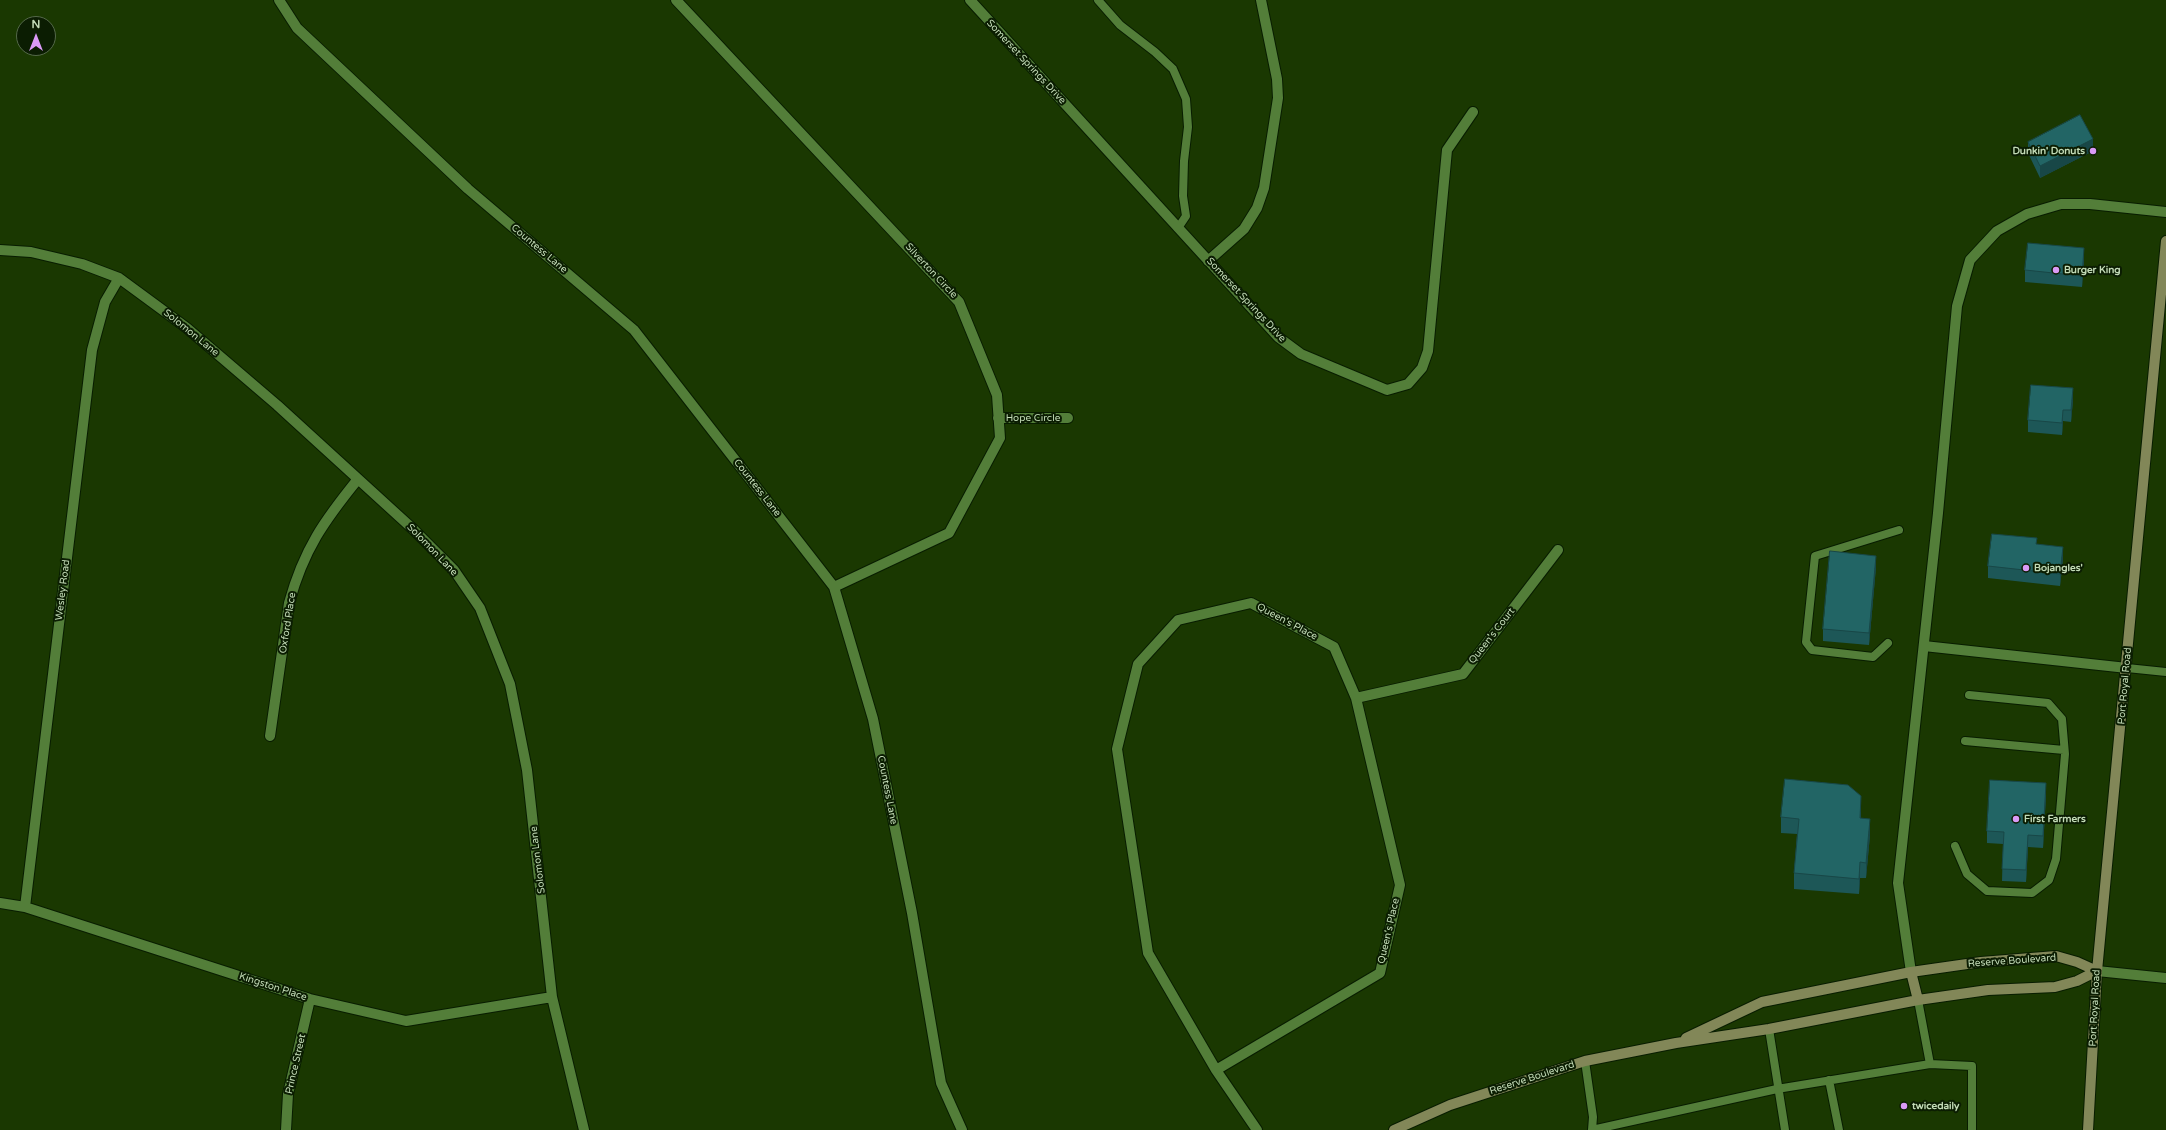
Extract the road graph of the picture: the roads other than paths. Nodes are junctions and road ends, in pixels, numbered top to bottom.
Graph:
1 (279, 0) edge
2 (676, 0) edge
3 (970, 0) edge
4 (1098, 0) edge
5 (1261, 0) edge
6 (1473, 112) dead end
7 (2166, 212) edge
8 (1178, 228) junction
9 (2166, 241) edge
10 (0, 250) edge
11 (1208, 261) junction
12 (119, 278) junction
13 (998, 418) junction
14 (1068, 418) dead end
15 (358, 479) junction
16 (1899, 530) dead end
17 (1558, 550) dead end
18 (834, 587) junction
19 (1888, 643) dead end
20 (1924, 646) junction
21 (2127, 668) junction
22 (2166, 672) edge
23 (1970, 695) dead end
24 (1356, 698) junction
25 (270, 736) dead end
26 (1965, 741) dead end
27 (2065, 752) junction
28 (1955, 846) dead end
29 (0, 903) edge
30 (25, 907) junction
31 (2097, 971) junction
32 (1911, 972) junction
33 (2166, 978) edge
34 (552, 997) junction
35 (310, 999) junction
36 (1918, 1000) junction
37 (1769, 1029) junction
38 (1676, 1043) junction
39 (1585, 1061) junction
40 (1930, 1064) junction
41 (1216, 1070) junction
42 (1830, 1080) junction
43 (1777, 1089) junction
44 (286, 1130) edge
45 (584, 1130) edge
46 (962, 1130) edge
47 (1257, 1130) edge
48 (1394, 1130) edge
49 (1592, 1130) edge
50 (1785, 1130) edge
51 (1839, 1130) edge
52 (1971, 1130) edge
53 (2088, 1130) edge

1 - 18 street, Countess Lane
2 - 13 street, Silverton Circle
3 - 8 street, Somerset Springs Drive
4 - 8 lane
5 - 11 street
6 - 11 street, Somerset Springs Drive
7 - 20 street
8 - 11 street, Somerset Springs Drive
9 - 21 street, Port Royal Road
10 - 12 street, Solomon Lane
12 - 15 street, Solomon Lane
12 - 30 street, Wesley Road
13 - 14 street, Hope Circle
13 - 18 street, Silverton Circle
15 - 25 street, Oxford Place
15 - 34 street, Solomon Lane
16 - 19 lane
17 - 24 street, Queen's Court
18 - 46 street, Countess Lane
20 - 21 street
20 - 32 street
21 - 22 lane
21 - 31 street, Port Royal Road
23 - 27 lane
24 - 41 street, Queen's Place
24 - 41 street, Queen's Place
26 - 27 lane
27 - 28 lane
29 - 30 street, Kingston Place
30 - 35 street, Kingston Place
31 - 32 street, Reserve Boulevard
31 - 33 street
31 - 36 street, Reserve Boulevard
31 - 53 street, Port Royal Road
32 - 36 street
32 - 38 street, Reserve Boulevard
34 - 35 street, Kingston Place
34 - 45 street, Solomon Lane
35 - 44 street, Prince Street
36 - 37 street, Reserve Boulevard
36 - 40 lane
37 - 38 street, Reserve Boulevard
37 - 43 lane
38 - 39 street, Reserve Boulevard
39 - 48 street, Reserve Boulevard
39 - 49 lane
40 - 42 lane
40 - 52 lane
41 - 47 street, Queen's Place
42 - 43 lane
42 - 51 lane
43 - 49 lane
43 - 50 lane

